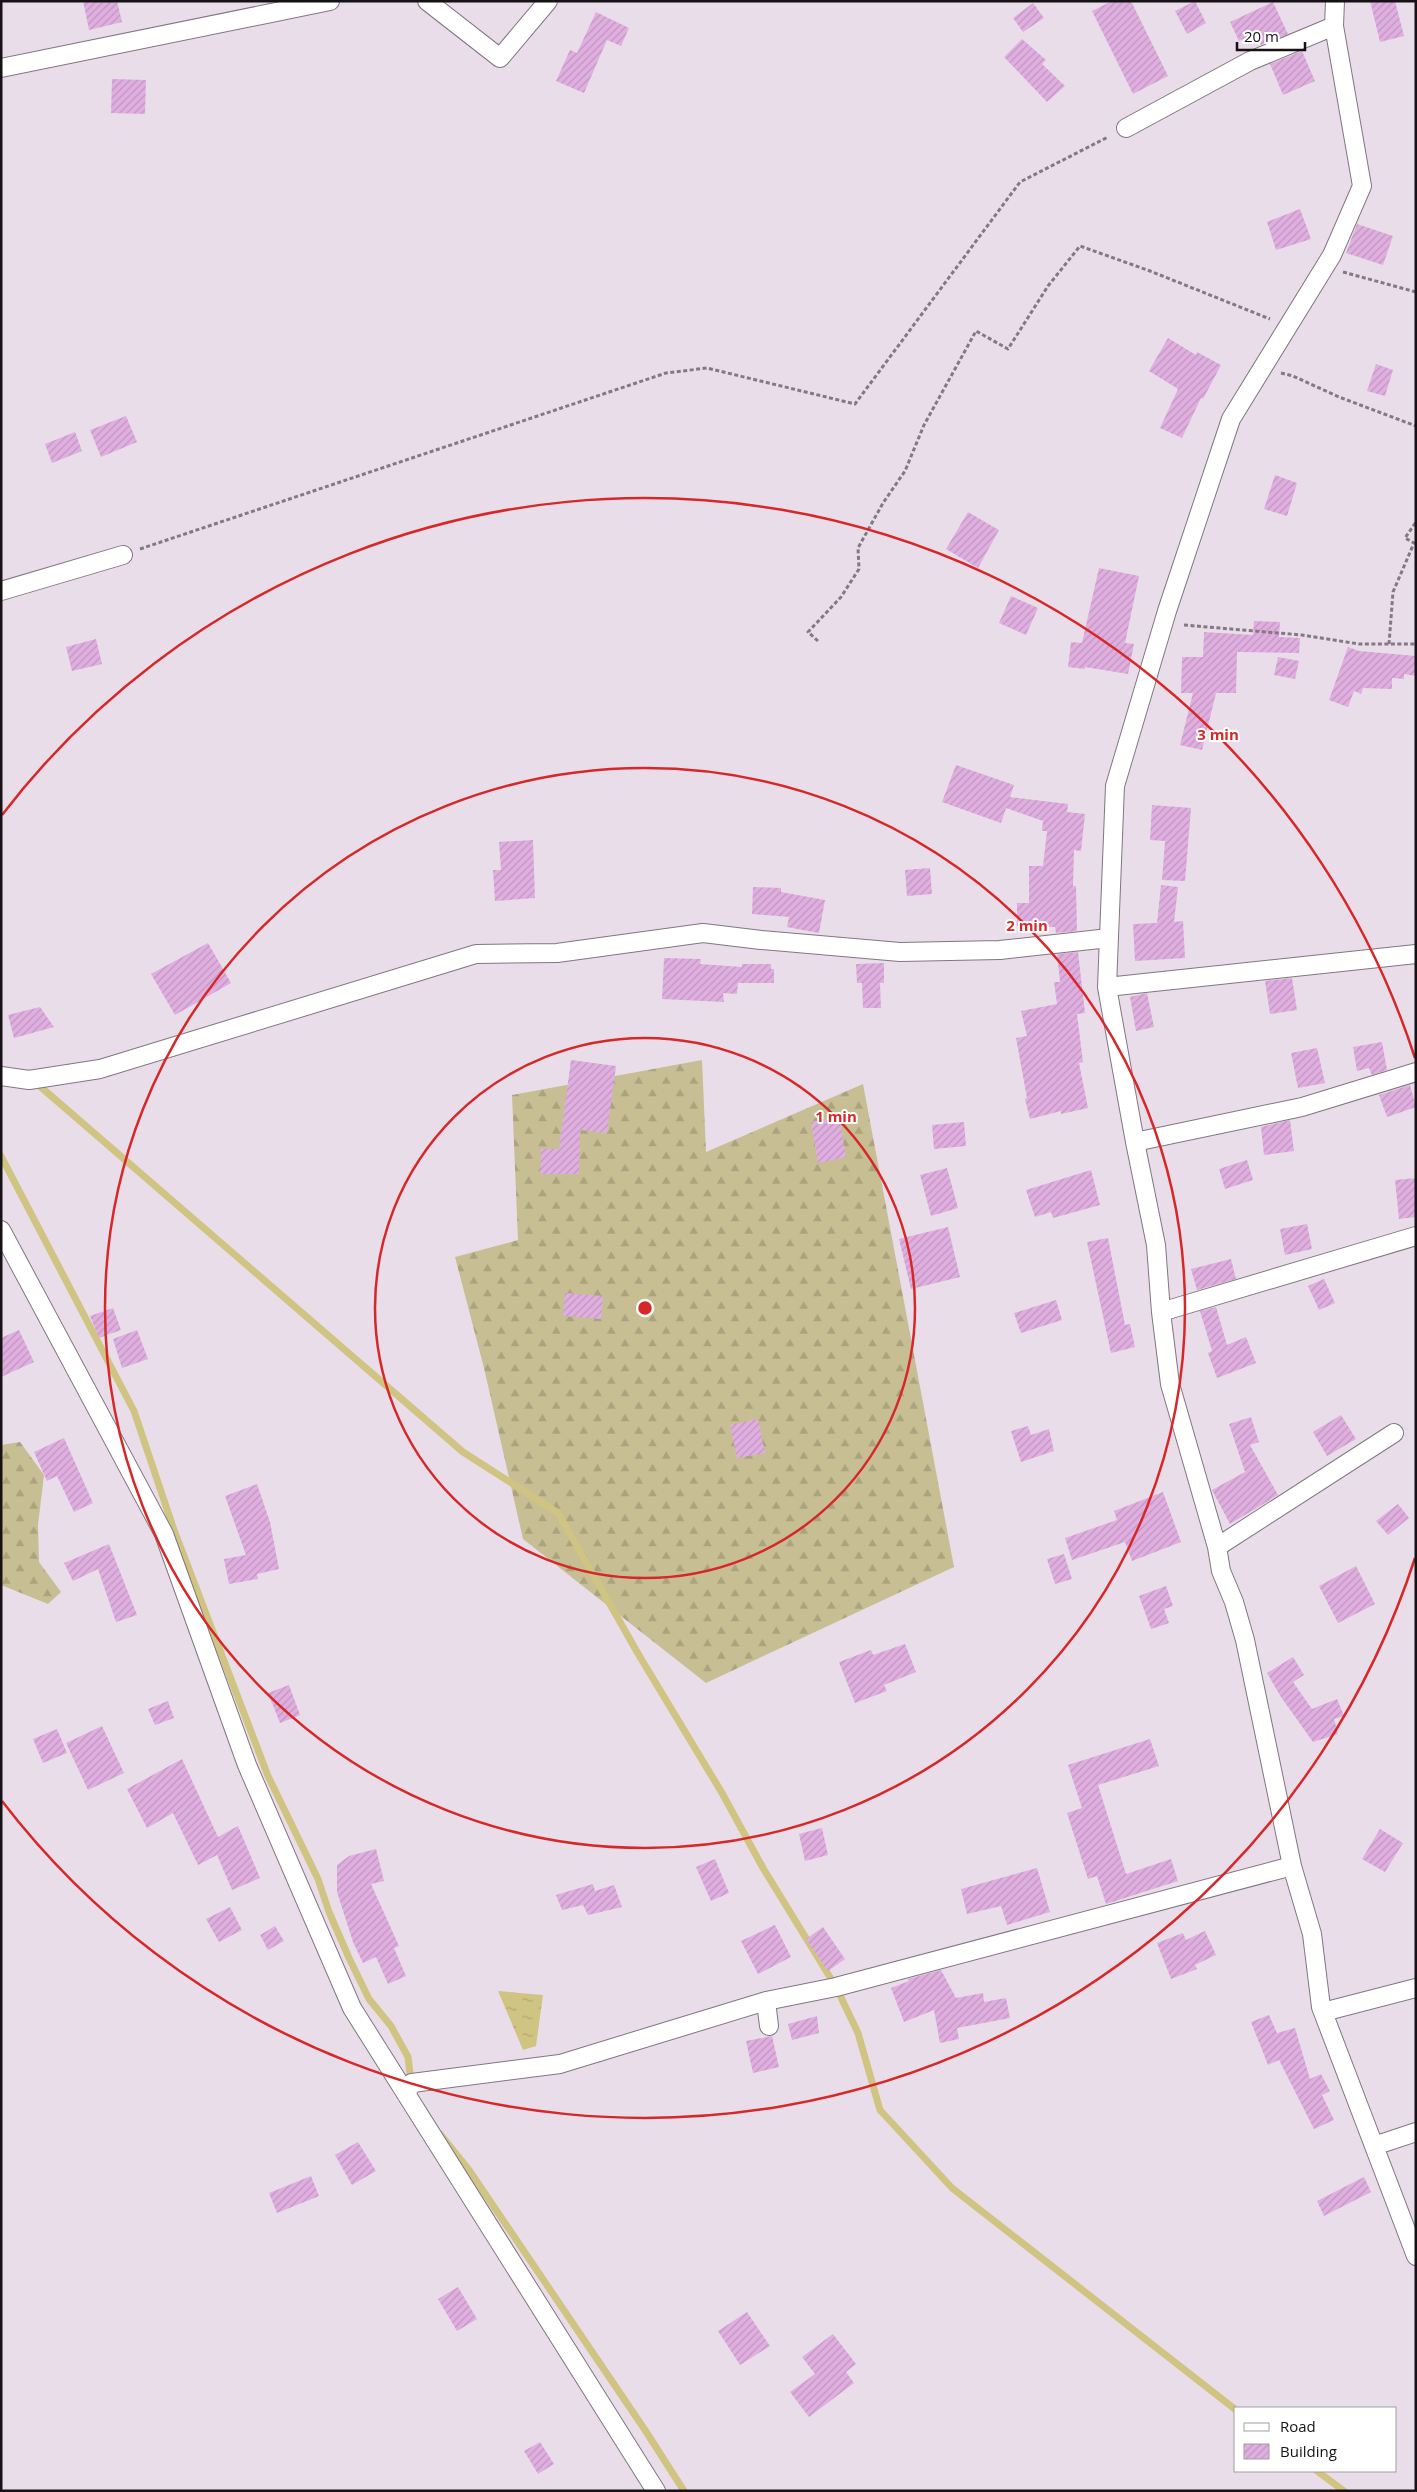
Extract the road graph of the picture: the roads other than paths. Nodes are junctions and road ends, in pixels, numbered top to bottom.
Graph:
1 (330, 1) edge
2 (427, 1) edge
3 (548, 1) edge
4 (1335, 1) edge
5 (1334, 26) junction
6 (1, 68) edge
7 (1126, 128) road end
8 (123, 555) road end
9 (1, 591) edge
10 (1109, 938) junction
11 (1416, 954) edge
12 (1107, 987) junction
13 (1416, 1072) edge
14 (1, 1076) edge
15 (1135, 1142) junction
16 (1, 1230) edge
17 (1416, 1236) edge
18 (1161, 1312) junction
19 (1394, 1432) dead end
20 (1218, 1547) junction
21 (1292, 1866) junction
22 (1416, 1988) edge
23 (766, 2001) junction
24 (1323, 2012) junction
25 (769, 2026) dead end
26 (406, 2094) junction
27 (1416, 2132) edge
28 (1374, 2146) junction
29 (1416, 2256) edge
30 (656, 2491) edge

1 - 6 street
2 - 3 street
4 - 5 street
5 - 7 street
5 - 10 street
8 - 9 street
10 - 12 street
10 - 14 street
11 - 12 street
12 - 15 street
13 - 15 street
15 - 18 street
16 - 26 street
17 - 18 street
18 - 20 street
19 - 20 street
20 - 21 street
21 - 23 street
21 - 24 street
22 - 24 street
23 - 25 street
23 - 26 street
24 - 28 street
26 - 30 street
27 - 28 street
28 - 29 street

